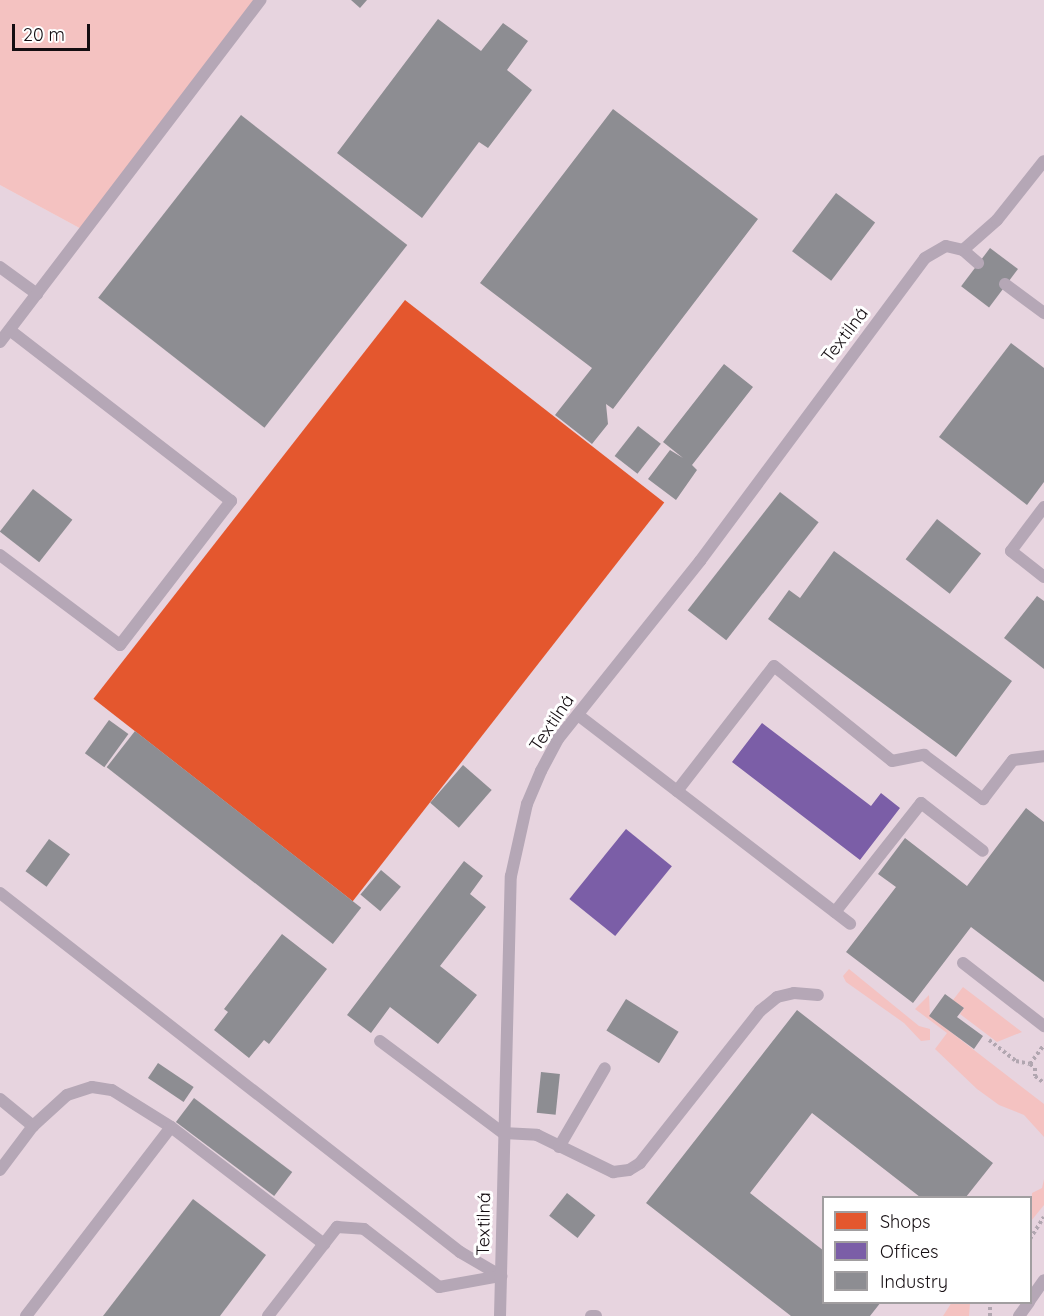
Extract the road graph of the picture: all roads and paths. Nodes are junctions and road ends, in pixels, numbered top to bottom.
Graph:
1 (261, 0) edge
2 (1044, 161) edge
3 (963, 250) junction
4 (978, 263) dead end
5 (0, 267) edge
6 (1005, 284) dead end
7 (37, 294) junction
8 (1044, 313) edge
9 (10, 330) junction
10 (0, 342) edge
11 (1044, 507) edge
12 (0, 555) edge
13 (1044, 576) edge
14 (578, 715) junction
15 (1044, 756) edge
16 (677, 791) junction
17 (983, 851) dead end
18 (0, 893) edge
19 (835, 912) junction
20 (850, 924) dead end
21 (963, 963) dead end
22 (819, 995) dead end
23 (1044, 1026) edge
24 (989, 1040) dead end
25 (380, 1041) dead end
26 (1044, 1046) edge
27 (1030, 1064) junction
28 (605, 1068) dead end
29 (1044, 1083) edge
30 (0, 1099) edge
31 (33, 1126) junction
32 (171, 1127) junction
33 (503, 1133) junction
34 (560, 1147) junction
35 (0, 1170) edge
36 (1044, 1217) edge
37 (1032, 1236) edge
38 (324, 1244) junction
39 (501, 1276) junction
40 (1044, 1280) edge
41 (1032, 1298) edge
42 (26, 1316) edge
43 (268, 1316) edge
44 (501, 1316) edge

1 - 7 lane
2 - 3 lane
3 - 4 lane
3 - 14 lane, Textilná
5 - 7 lane
6 - 8 lane
7 - 9 lane
9 - 10 lane
9 - 12 lane
11 - 13 lane
14 - 16 lane
14 - 33 lane, Textilná
15 - 16 lane
16 - 19 lane
17 - 19 lane
18 - 39 lane
19 - 20 lane
21 - 23 lane
22 - 34 lane
24 - 27 path
25 - 33 lane
26 - 27 path
27 - 29 path
28 - 34 lane
30 - 31 lane
31 - 32 lane
31 - 35 lane
32 - 38 lane
32 - 42 lane
33 - 34 lane
33 - 39 lane, Textilná
36 - 37 path
38 - 39 lane
38 - 43 lane
39 - 44 lane, Textilná
40 - 41 lane

